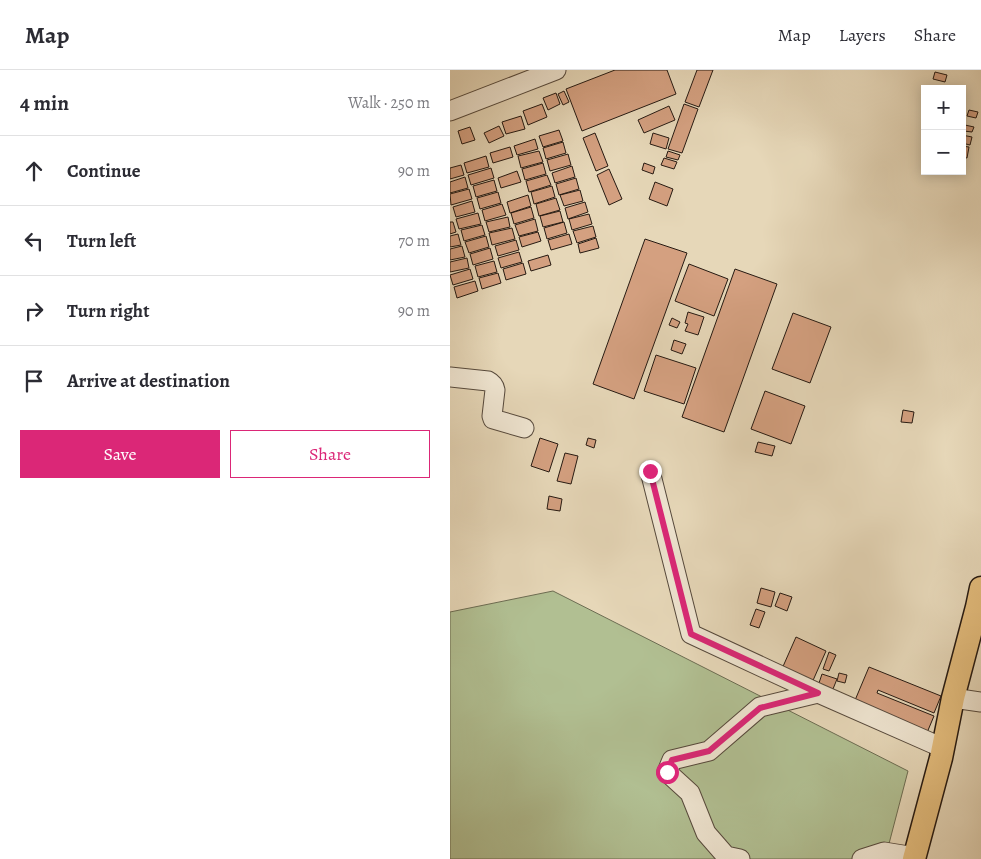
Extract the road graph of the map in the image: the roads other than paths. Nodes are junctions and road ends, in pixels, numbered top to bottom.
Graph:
1 (556, 70) edge
2 (450, 111) edge
3 (450, 378) edge
4 (524, 428) dead end
5 (650, 471) dead end
6 (980, 601) edge
7 (818, 693) junction
8 (953, 698) junction
9 (981, 702) edge
10 (943, 748) junction
11 (914, 858) edge
12 (740, 859) edge
13 (862, 859) edge

1 - 2 street
3 - 4 street
5 - 7 street
6 - 8 main road
7 - 10 street
7 - 12 street
8 - 9 street
8 - 10 main road
10 - 11 main road
11 - 13 street

